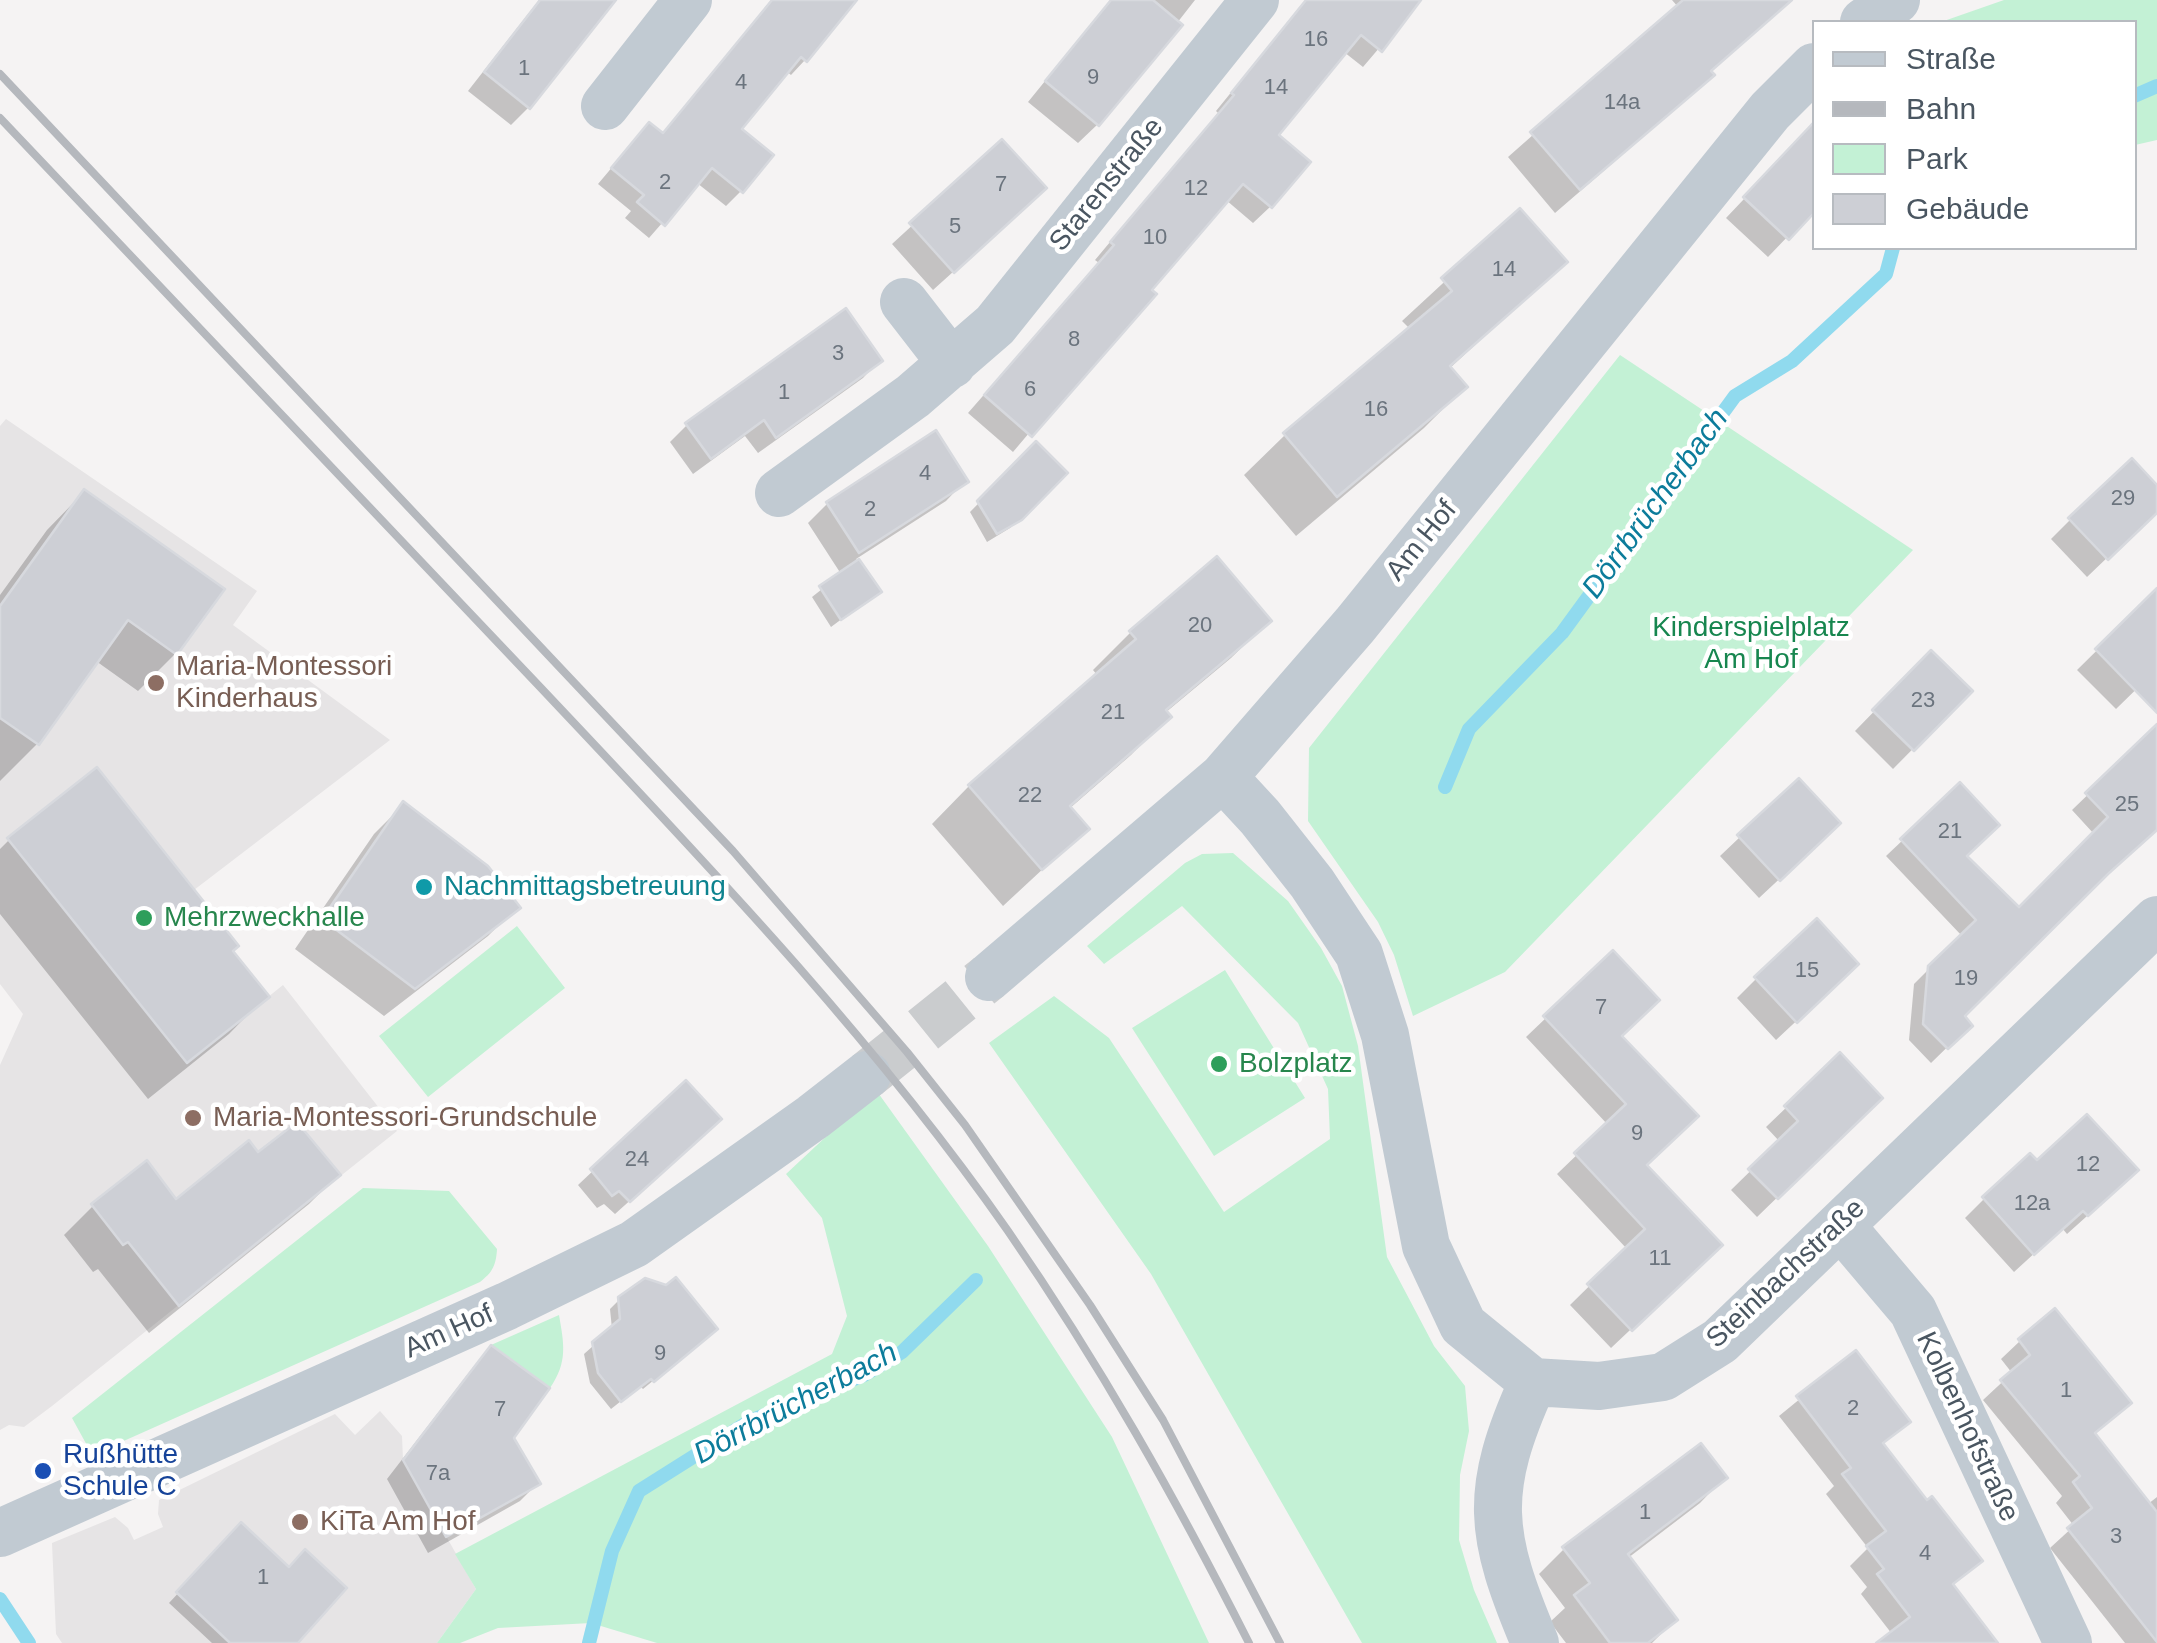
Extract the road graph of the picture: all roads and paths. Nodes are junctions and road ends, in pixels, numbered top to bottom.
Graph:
1 (688, 0) edge
2 (1255, 0) edge
3 (1896, 0) edge
4 (1867, 20) edge
5 (1812, 69) edge
6 (605, 106) dead end
7 (904, 302) dead end
8 (952, 364) junction
9 (779, 493) dead end
10 (1224, 777) junction
11 (2157, 920) edge
12 (989, 977) tunnel mouth
13 (867, 1074) tunnel mouth
14 (1842, 1226) junction
15 (1533, 1382) junction
16 (3, 1531) edge
17 (1535, 1643) edge
18 (2068, 1643) edge

1 - 6 street
2 - 8 street, Starenstraße
3 - 4 street
5 - 10 street, Am Hof
7 - 8 street
8 - 9 street, Starenstraße
10 - 12 street, Am Hof
10 - 15 street
11 - 14 street, Steinbachstraße
13 - 16 street, Am Hof
14 - 15 street, Steinbachstraße
14 - 18 street, Kolbenhofstraße
15 - 17 street

